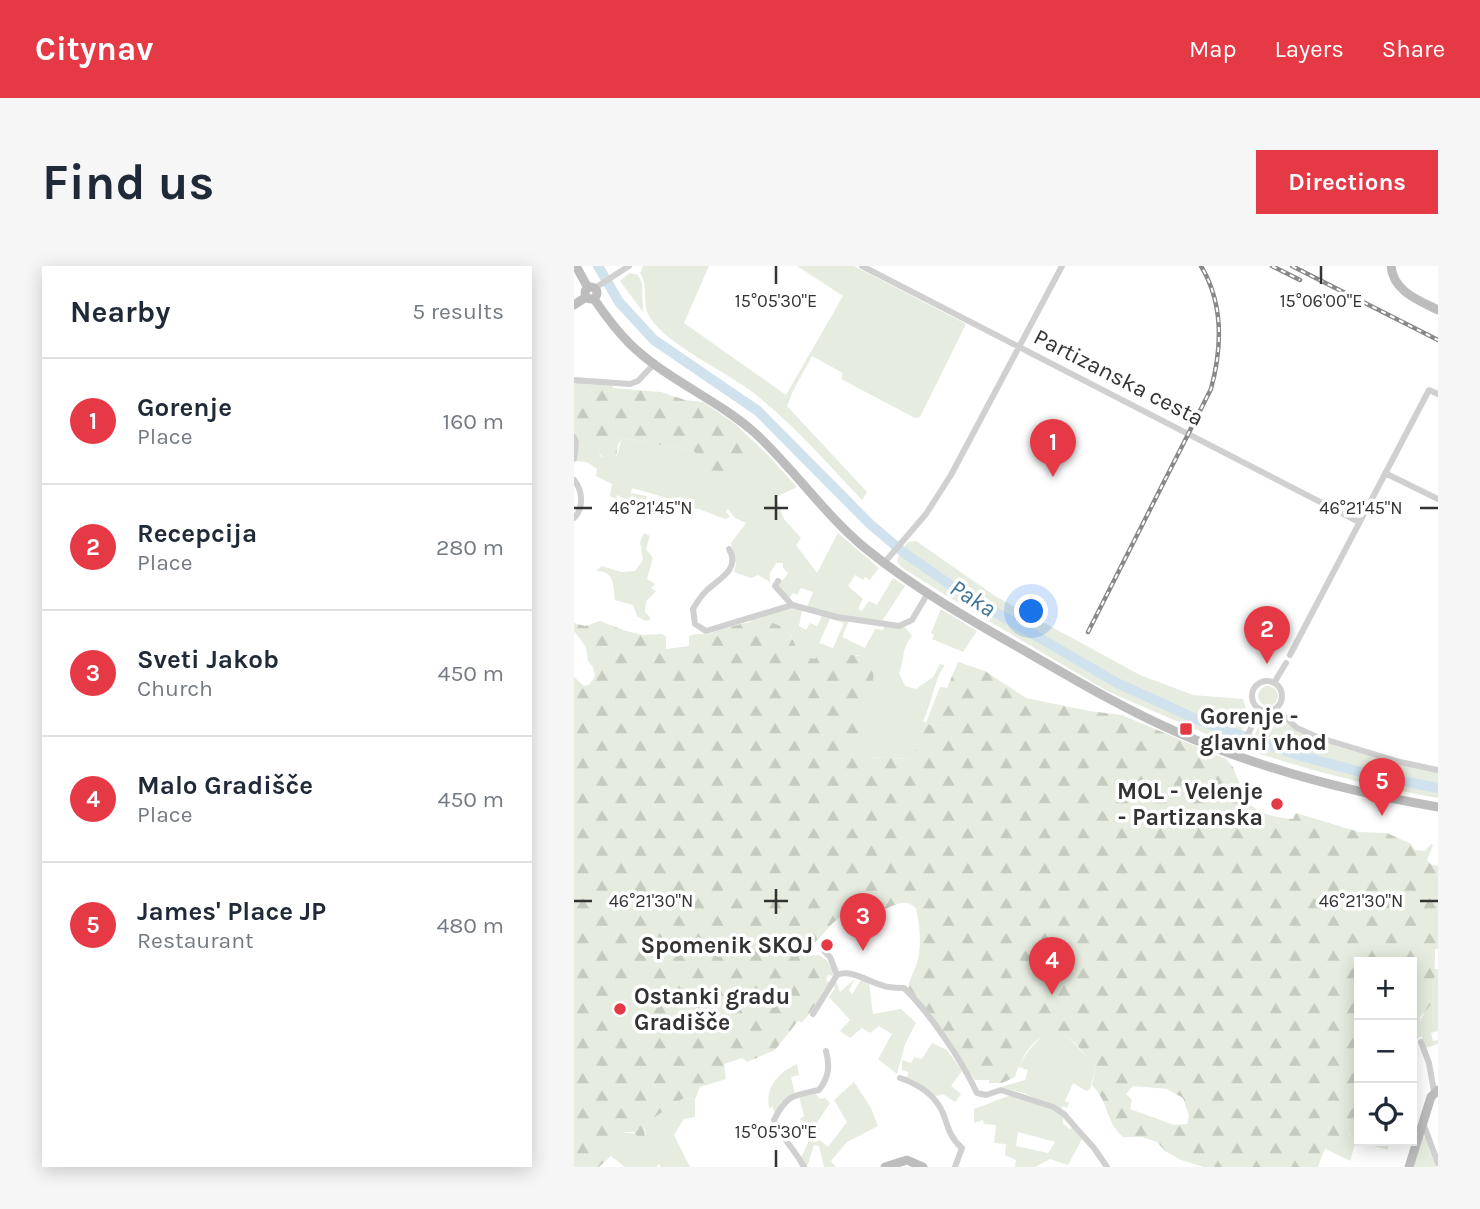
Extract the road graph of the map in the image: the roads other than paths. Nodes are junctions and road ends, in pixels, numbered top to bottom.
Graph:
1 (576, 266) edge
2 (629, 266) edge
3 (862, 266) edge
4 (1062, 266) edge
5 (1391, 266) edge
6 (593, 291) junction
7 (574, 305) edge
8 (1438, 310) edge
9 (1020, 348) junction
10 (655, 363) junction
11 (574, 380) edge
12 (1438, 394) edge
13 (574, 437) edge
14 (574, 459) edge
15 (1385, 473) junction
16 (574, 480) edge
17 (1438, 499) edge
18 (574, 518) edge
19 (1359, 522) junction
20 (729, 549) dead end
21 (884, 563) junction
22 (778, 581) dead end
23 (928, 593) junction
24 (792, 605) junction
25 (1290, 655) dead end
26 (1286, 663) dead end
27 (1275, 683) junction
28 (1276, 709) junction
29 (1260, 710) junction
30 (1237, 756) junction
31 (1438, 770) edge
32 (1438, 807) edge
33 (825, 952) dead end
34 (837, 975) junction
35 (813, 1014) dead end
36 (1421, 1042) dead end
37 (826, 1051) dead end
38 (900, 1078) dead end
39 (1436, 1091) edge
40 (1423, 1123) junction
41 (1438, 1163) edge
42 (804, 1167) edge
43 (885, 1167) edge
44 (923, 1167) edge
45 (955, 1167) edge
46 (1107, 1167) edge
47 (1409, 1167) edge

1 - 6 main road
2 - 6 street
3 - 9 street, Partizanska cesta
4 - 9 street
5 - 8 main road
6 - 7 main road
6 - 10 main road
9 - 19 street, Partizanska cesta
9 - 21 street
10 - 11 street
10 - 21 main road
12 - 15 street
13 - 14 street
15 - 17 street
15 - 19 street
16 - 18 street
19 - 25 street
20 - 24 street
21 - 23 main road
22 - 24 street
23 - 24 street
23 - 30 main road
26 - 27 street
27 - 28 street
27 - 29 street
28 - 29 street
28 - 31 street
29 - 30 street
30 - 32 main road
33 - 34 street
34 - 35 street
34 - 46 street
36 - 39 street
37 - 42 street
38 - 45 street
39 - 40 main road
40 - 41 street
40 - 47 main road
43 - 44 main road

